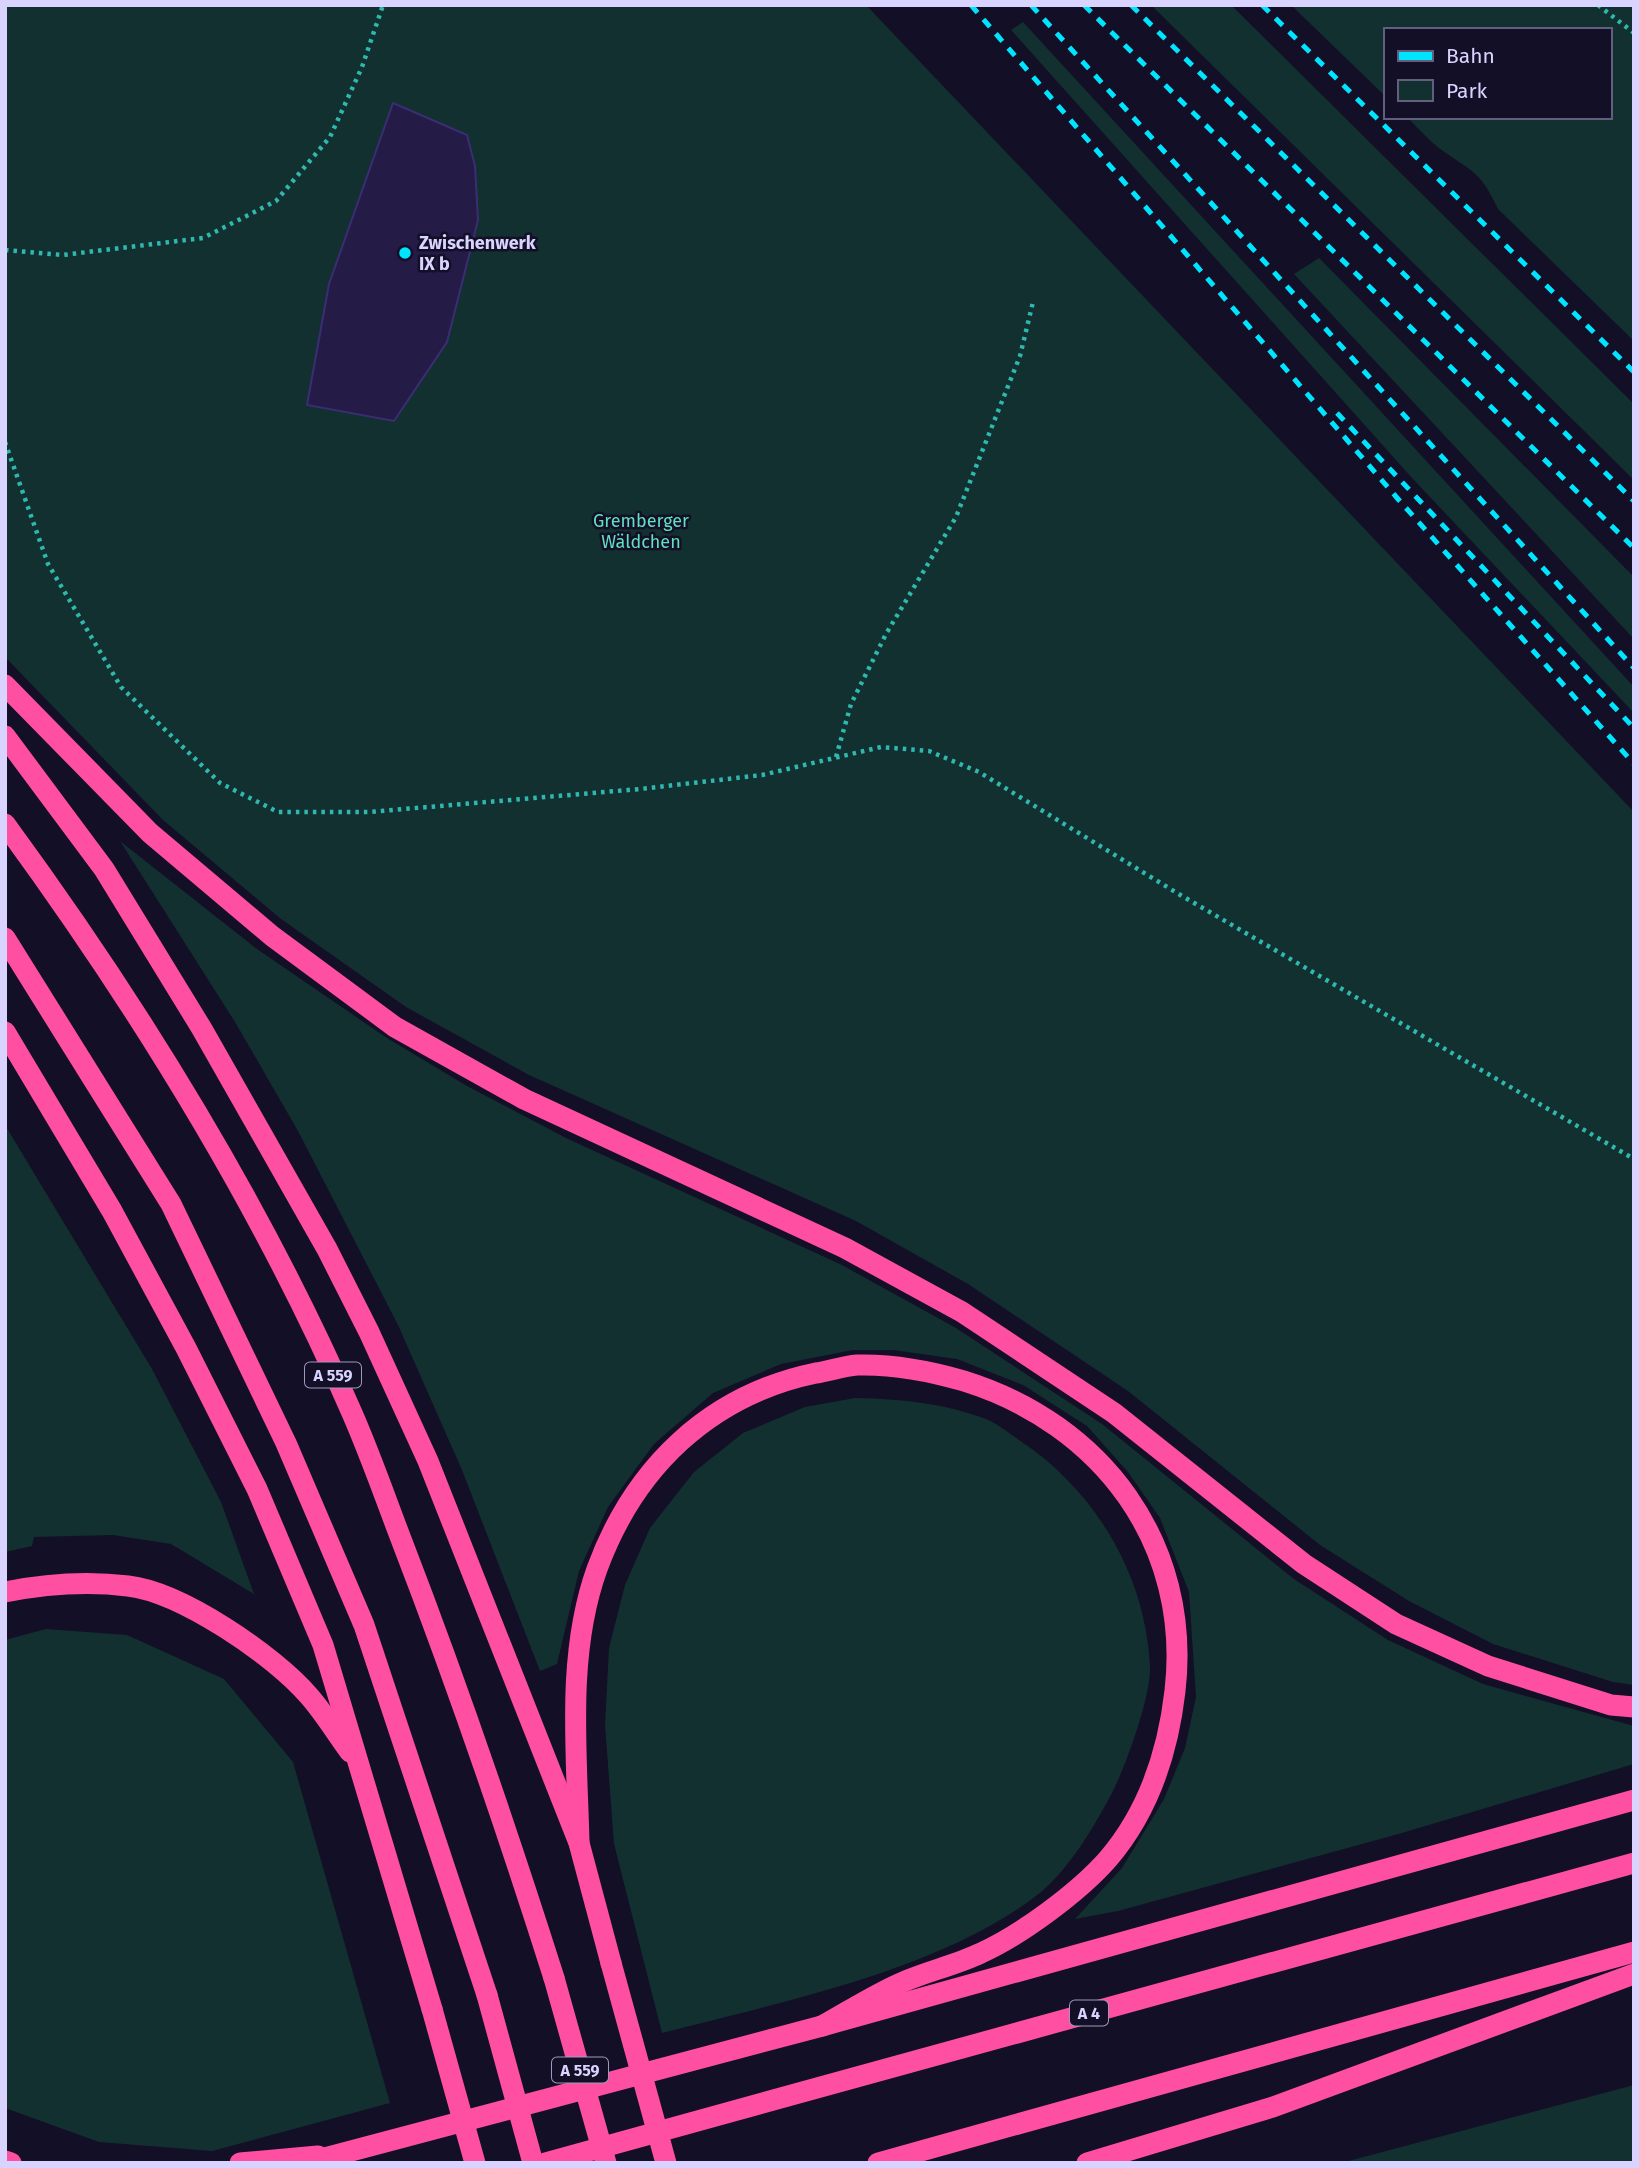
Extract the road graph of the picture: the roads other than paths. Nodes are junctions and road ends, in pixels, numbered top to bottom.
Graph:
1 (5, 685) edge
2 (5, 736) edge
3 (5, 824) edge
4 (5, 938) edge
5 (5, 1032) edge
6 (5, 1592) edge
7 (1634, 1707) edge
8 (359, 1765) junction
9 (1634, 1800) edge
10 (579, 1843) junction
11 (1634, 1863) edge
12 (1634, 1952) edge
13 (1634, 1974) edge
14 (822, 2026) junction
15 (334, 2154) junction
16 (5, 2161) edge
17 (11, 2163) edge
18 (240, 2163) edge
19 (306, 2163) edge
20 (475, 2163) edge
21 (533, 2163) edge
22 (545, 2163) edge
23 (606, 2163) edge
24 (666, 2163) edge
25 (877, 2163) edge
26 (1087, 2163) edge

1 - 7 highway
2 - 10 highway
3 - 23 highway, A 559, bridge
4 - 21 highway, bridge
5 - 8 highway
6 - 8 highway
8 - 20 highway, bridge
9 - 14 highway
10 - 14 highway
10 - 24 highway, bridge
11 - 22 highway, A 4
12 - 25 highway
13 - 26 highway
14 - 15 highway
15 - 18 highway
15 - 19 highway
16 - 17 highway

